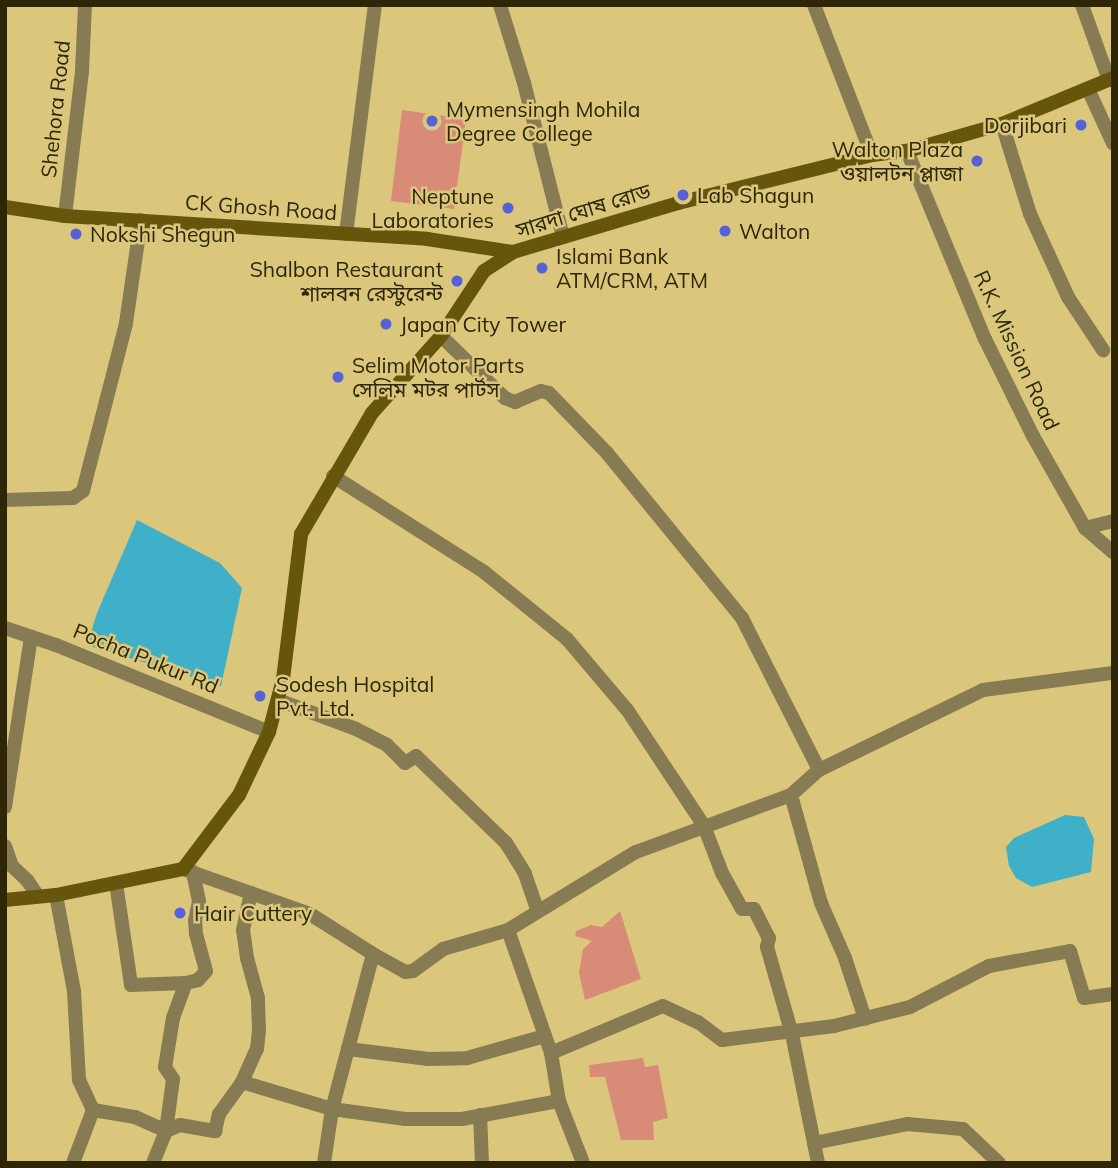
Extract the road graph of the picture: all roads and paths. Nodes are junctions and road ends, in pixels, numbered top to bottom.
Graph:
1 (85, 5) edge
2 (375, 5) edge
3 (500, 5) edge
4 (814, 5) edge
5 (1082, 5) edge
6 (1111, 79) edge
7 (1088, 89) junction
8 (1002, 124) junction
9 (1113, 143) edge
10 (907, 151) junction
11 (872, 155) junction
12 (5, 207) edge
13 (65, 216) junction
14 (141, 220) junction
15 (346, 234) junction
16 (563, 237) junction
17 (513, 252) junction
18 (441, 336) junction
19 (1103, 350) dead end
20 (333, 476) junction
21 (5, 500) edge
22 (1113, 521) edge
23 (1085, 528) junction
24 (1113, 552) edge
25 (5, 628) edge
26 (31, 637) junction
27 (1113, 673) edge
28 (278, 700) junction
29 (269, 732) junction
30 (819, 770) junction
31 (791, 795) junction
32 (5, 807) edge
33 (704, 826) junction
34 (5, 846) edge
35 (188, 871) junction
36 (116, 883) junction
37 (251, 893) junction
38 (37, 895) junction
39 (56, 895) junction
40 (5, 900) edge
41 (538, 911) junction
42 (508, 930) junction
43 (373, 954) junction
44 (186, 983) junction
45 (1113, 993) edge
46 (865, 1018) junction
47 (792, 1034) junction
48 (545, 1036) junction
49 (348, 1049) junction
50 (551, 1053) junction
51 (242, 1082) junction
52 (559, 1101) junction
53 (332, 1109) junction
54 (93, 1110) junction
55 (480, 1115) junction
56 (166, 1131) junction
57 (814, 1143) junction
58 (73, 1163) edge
59 (153, 1163) edge
60 (324, 1163) edge
61 (482, 1163) edge
62 (583, 1163) edge
63 (818, 1163) edge
64 (999, 1163) edge

1 - 13 street, Shehora Road
2 - 15 street
3 - 16 street
4 - 11 street
5 - 6 street
6 - 7 main road, সারদা ঘোষ রোড
7 - 8 main road, সারদা ঘোষ রোড
7 - 9 street
8 - 10 main road, সারদা ঘোষ রোড
8 - 19 street
10 - 11 main road, সারদা ঘোষ রোড
10 - 23 street, R.K. Mission Road
11 - 16 main road, সারদা ঘোষ রোড
12 - 13 main road, CK Ghosh Road
13 - 14 main road, CK Ghosh Road
14 - 15 main road, CK Ghosh Road
14 - 21 street
15 - 17 main road, CK Ghosh Road
16 - 17 main road, সারদা ঘোষ রোড
17 - 18 main road, সারদা ঘোষ রোড
18 - 20 main road, সারদা ঘোষ রোড
18 - 30 street
20 - 28 main road, সারদা ঘোষ রোড
20 - 33 street
22 - 23 street
23 - 24 street, R.K. Mission Road
25 - 26 street, Pocha Pukur Rd
26 - 29 street, Pocha Pukur Rd
26 - 32 street
27 - 30 street
28 - 29 main road, সারদা ঘোষ রোড
28 - 41 street
29 - 35 main road, সারদা ঘোষ রোড
30 - 31 street
31 - 33 street
31 - 46 street
33 - 41 street
33 - 47 street
34 - 38 street
35 - 36 main road
35 - 37 street
35 - 44 street
36 - 39 main road
36 - 44 street
37 - 43 street
37 - 51 street
38 - 39 main road
38 - 40 main road
39 - 54 street
41 - 42 street
42 - 43 street
42 - 48 street
43 - 49 street
44 - 56 street
45 - 46 street
46 - 47 street
47 - 50 street
47 - 57 street
48 - 49 street
48 - 50 street
49 - 53 street
50 - 52 street
51 - 53 street
51 - 56 street
52 - 55 street
52 - 62 street
53 - 55 street
53 - 60 street
54 - 56 street
54 - 58 street
55 - 61 street
56 - 59 street
57 - 63 street
57 - 64 street

